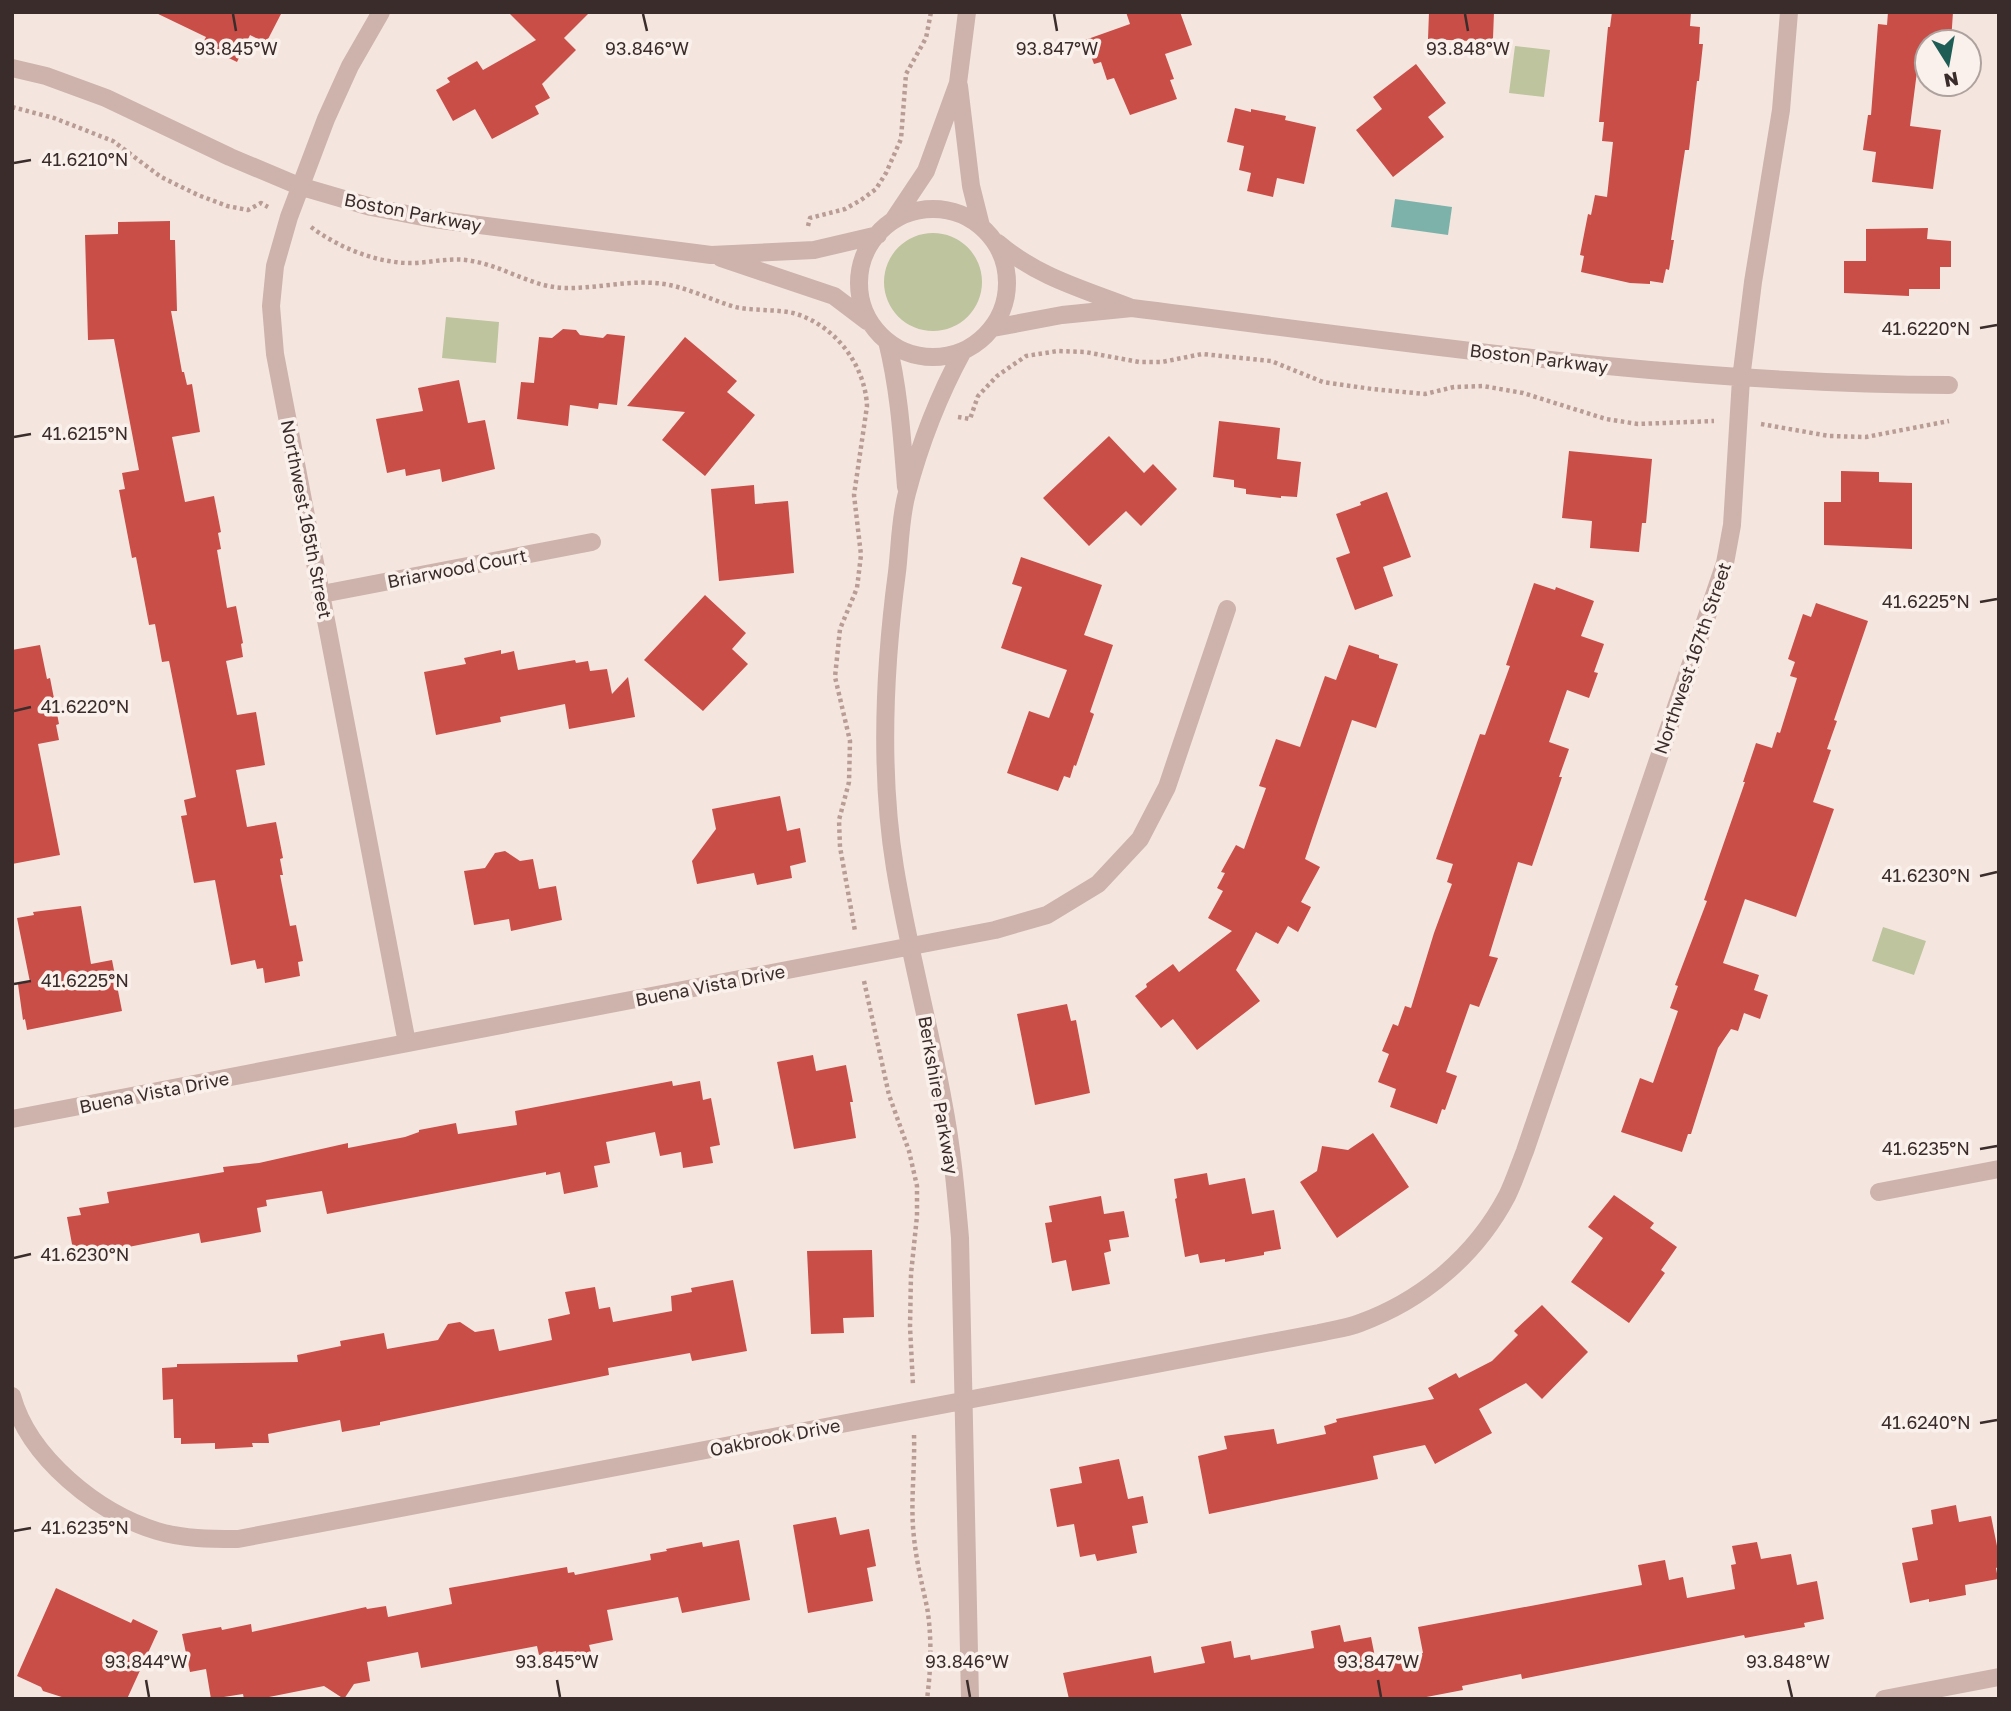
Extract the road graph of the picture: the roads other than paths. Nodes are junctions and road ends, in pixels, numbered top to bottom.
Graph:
1 (381, 12) edge
2 (967, 12) edge
3 (1789, 12) edge
4 (12, 68) edge
5 (958, 83) junction
6 (299, 186) junction
7 (892, 222) junction
8 (981, 226) junction
9 (878, 235) junction
10 (994, 240) junction
11 (711, 255) junction
12 (1132, 308) junction
13 (873, 327) junction
14 (993, 328) junction
15 (887, 341) junction
16 (963, 351) junction
17 (1741, 379) junction
18 (1949, 385) dead end
19 (906, 496) junction
20 (593, 542) dead end
21 (322, 594) junction
22 (1227, 610) dead end
23 (909, 947) junction
24 (407, 1043) junction
25 (12, 1119) edge
26 (1999, 1169) edge
27 (1879, 1192) dead end
28 (1455, 1266) joint
29 (12, 1396) edge
30 (963, 1401) junction
31 (1999, 1677) edge
32 (970, 1699) edge
33 (1884, 1699) edge

1 - 6 street, Northwest 165th Street
2 - 5 street
3 - 17 street, Northwest 167th Street
4 - 6 street, Boston Parkway
5 - 7 street
5 - 8 street
6 - 11 street, Boston Parkway
6 - 21 street, Northwest 165th Street
7 - 8 street
7 - 9 street
8 - 10 street
9 - 11 street, Boston Parkway
9 - 13 street
10 - 12 street, Boston Parkway
10 - 14 street
11 - 13 street, Boston Parkway
12 - 14 street, Boston Parkway
12 - 17 street, Boston Parkway
13 - 15 street
14 - 16 street
15 - 16 street
15 - 19 street, Berkshire Parkway
16 - 19 street, Berkshire Parkway
17 - 18 street, Boston Parkway
17 - 28 street, Northwest 167th Street
19 - 23 street, Berkshire Parkway
20 - 21 street, Briarwood Court
21 - 24 street, Northwest 165th Street
22 - 23 street, Buena Vista Drive
23 - 24 street, Buena Vista Drive
23 - 30 street, Berkshire Parkway
24 - 25 street, Buena Vista Drive
26 - 27 street
28 - 30 street, Oakbrook Drive
29 - 30 street, Oakbrook Drive
30 - 32 street, Berkshire Parkway
31 - 33 street

